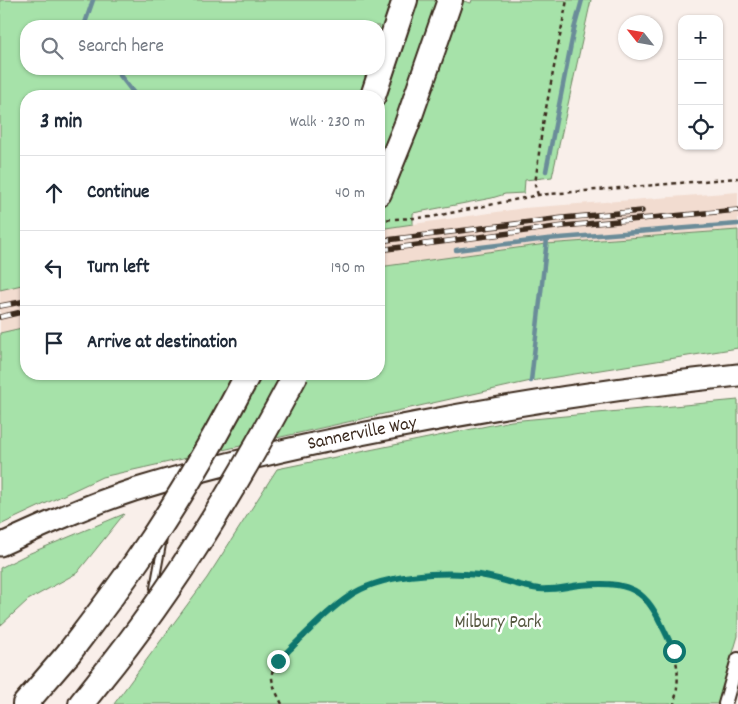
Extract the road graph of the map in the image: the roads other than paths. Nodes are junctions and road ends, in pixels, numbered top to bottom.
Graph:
1 (405, 0) edge
2 (450, 0) edge
3 (385, 60) edge
4 (380, 75) edge
5 (375, 90) edge
6 (385, 178) edge
7 (738, 375) edge
8 (245, 380) edge
9 (293, 380) edge
10 (173, 488) junction
11 (0, 545) edge
12 (154, 588) dead end
13 (738, 659) edge
14 (25, 704) edge
15 (81, 704) edge
16 (725, 704) edge

1 - 3 highway
2 - 6 highway
4 - 5 highway
7 - 10 main road, Sannerville Way
8 - 14 highway, bridge
9 - 15 highway, bridge
10 - 11 main road, Sannerville Way
10 - 12 lane
13 - 16 street

